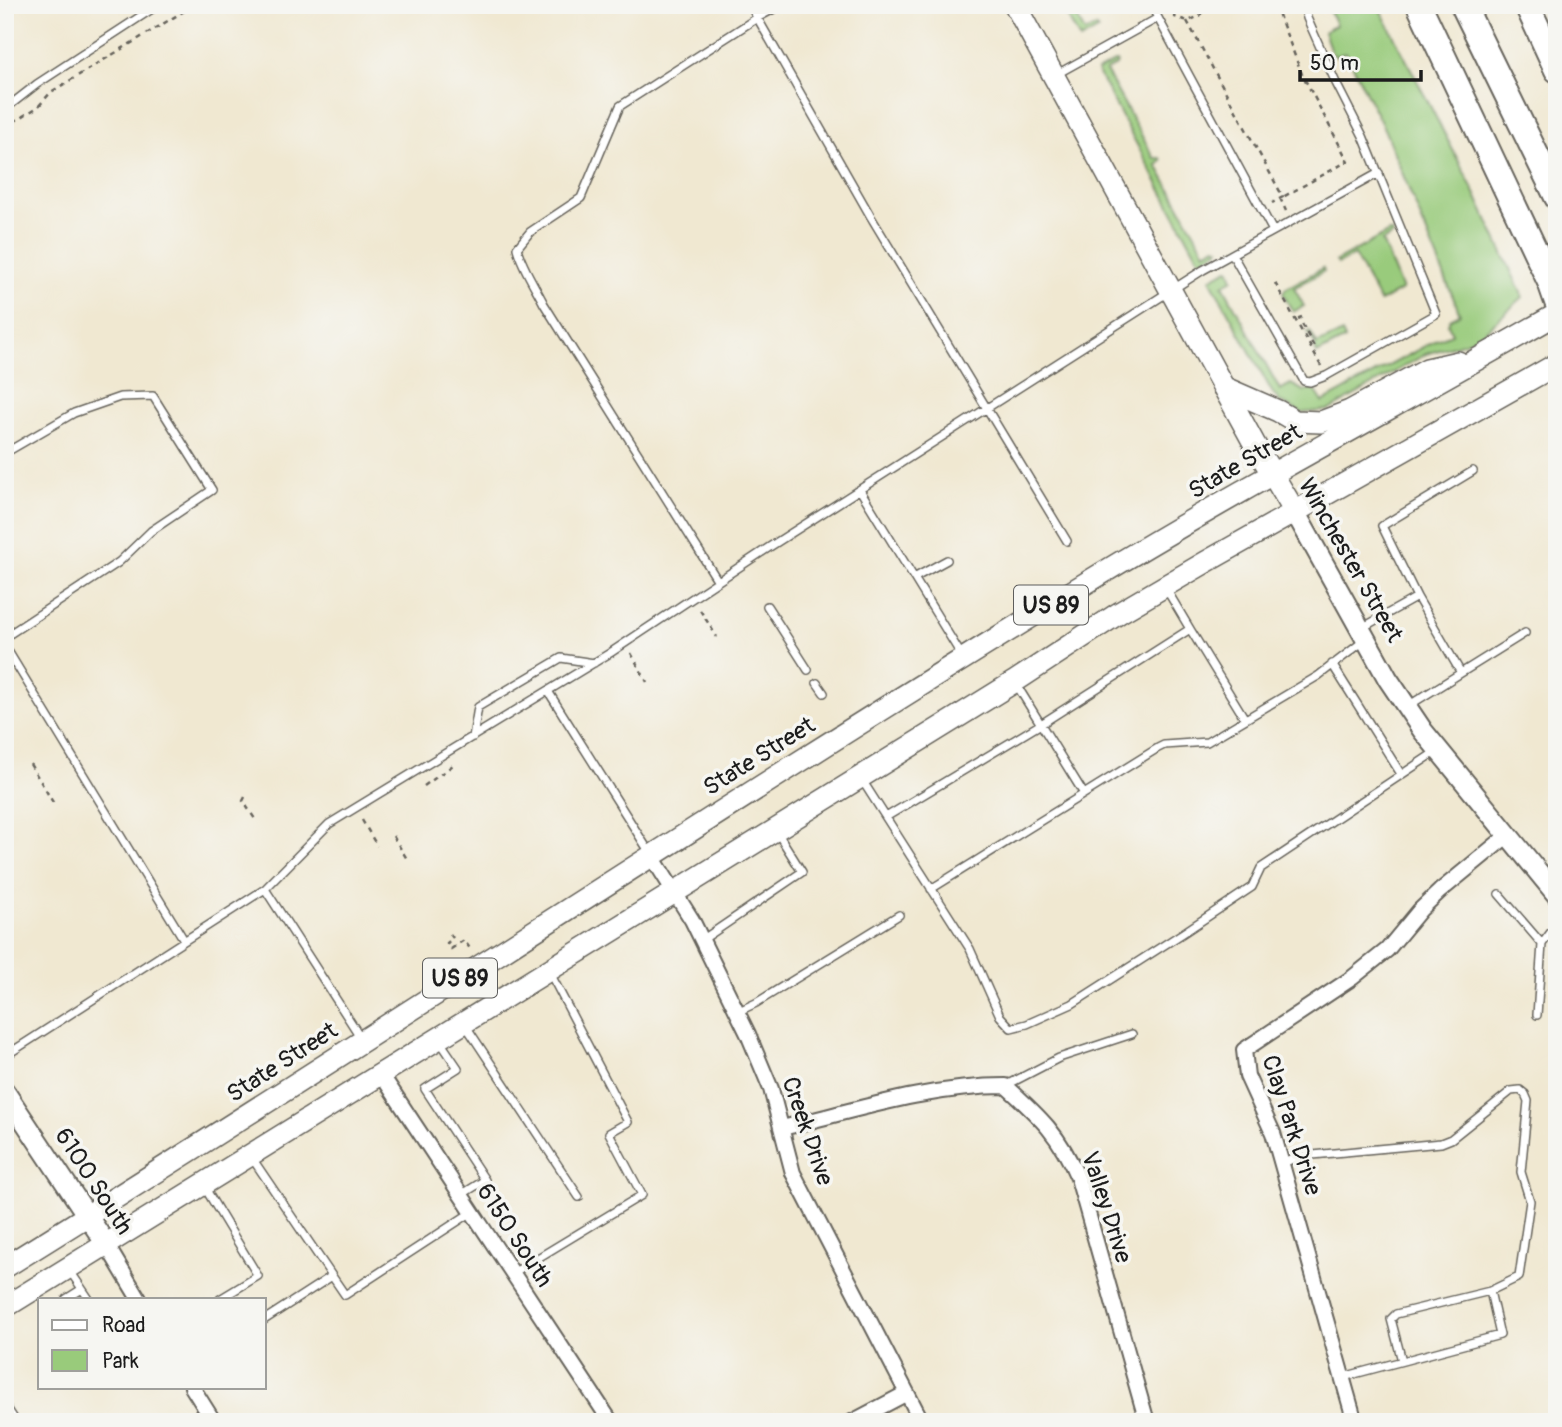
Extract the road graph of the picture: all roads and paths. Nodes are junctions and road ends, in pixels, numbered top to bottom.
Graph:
1 (159, 5) edge
2 (194, 5) edge
3 (750, 5) edge
4 (781, 5) edge
5 (1015, 5) edge
6 (1151, 5) edge
7 (1168, 5) edge
8 (1206, 5) edge
9 (1275, 5) edge
10 (1304, 5) edge
11 (1419, 5) edge
12 (1463, 5) edge
13 (1527, 5) edge
14 (757, 18) junction
15 (1158, 18) junction
16 (1187, 21) junction
17 (1557, 70) edge
18 (1053, 76) junction
19 (5, 109) edge
20 (5, 127) edge
21 (1379, 173) junction
22 (1283, 197) junction
23 (1557, 197) edge
24 (1274, 211) dead end
25 (1273, 231) junction
26 (1232, 254) junction
27 (1275, 283) dead end
28 (1170, 290) junction
29 (1557, 302) edge
30 (1557, 314) edge
31 (1294, 316) junction
32 (1311, 348) junction
33 (1487, 354) junction
34 (1557, 364) edge
35 (1321, 366) dead end
36 (1223, 387) junction
37 (988, 408) junction
38 (5, 453) edge
39 (1473, 471) dead end
40 (1272, 475) junction
41 (860, 490) junction
42 (1294, 512) junction
43 (1067, 541) dead end
44 (947, 560) dead end
45 (914, 578) junction
46 (718, 581) junction
47 (1164, 586) junction
48 (1417, 597) junction
49 (767, 606) dead end
50 (700, 610) dead end
51 (1190, 629) junction
52 (1525, 632) dead end
53 (1363, 635) junction
54 (5, 637) edge
55 (717, 637) dead end
56 (5, 646) edge
57 (631, 653) dead end
58 (965, 659) junction
59 (594, 663) junction
60 (1332, 664) junction
61 (808, 670) dead end
62 (1461, 673) junction
63 (647, 682) dead end
64 (1014, 682) junction
65 (817, 683) dead end
66 (548, 691) junction
67 (824, 693) dead end
68 (1407, 707) junction
69 (1245, 719) junction
70 (1041, 724) junction
71 (473, 737) junction
72 (1439, 750) junction
73 (456, 763) dead end
74 (30, 764) dead end
75 (1401, 774) junction
76 (860, 776) junction
77 (424, 786) dead end
78 (1084, 794) junction
79 (245, 797) dead end
80 (54, 804) dead end
81 (886, 817) junction
82 (255, 819) dead end
83 (362, 820) dead end
84 (775, 829) junction
85 (1508, 835) junction
86 (393, 836) dead end
87 (377, 846) dead end
88 (651, 855) junction
89 (407, 859) dead end
90 (265, 888) junction
91 (931, 889) junction
92 (675, 891) junction
93 (1499, 894) dead end
94 (1557, 895) edge
95 (899, 915) dead end
96 (1557, 924) edge
97 (450, 934) dead end
98 (184, 940) junction
99 (702, 940) junction
100 (1542, 944) junction
101 (471, 950) dead end
102 (548, 970) junction
103 (737, 1012) junction
104 (1537, 1015) dead end
105 (464, 1022) junction
106 (1132, 1034) dead end
107 (438, 1038) junction
108 (363, 1041) junction
109 (5, 1056) edge
110 (381, 1074) junction
111 (1006, 1086) junction
112 (5, 1092) edge
113 (782, 1128) junction
114 (250, 1155) junction
115 (1282, 1163) junction
116 (203, 1184) junction
117 (461, 1195) junction
118 (579, 1197) dead end
119 (472, 1212) junction
120 (88, 1216) junction
121 (106, 1244) junction
122 (5, 1267) edge
123 (68, 1268) junction
124 (512, 1273) junction
125 (332, 1276) junction
126 (82, 1289) junction
127 (1490, 1291) junction
128 (39, 1294) edge
129 (68, 1298) edge
130 (88, 1298) edge
131 (138, 1298) edge
132 (222, 1298) edge
133 (5, 1307) edge
134 (266, 1319) edge
135 (1402, 1361) junction
136 (1343, 1377) junction
137 (193, 1388) edge
138 (907, 1393) junction
139 (5, 1405) edge
140 (16, 1422) edge
141 (214, 1422) edge
142 (611, 1422) edge
143 (852, 1422) edge
144 (922, 1422) edge
145 (1147, 1422) edge
146 (1355, 1422) edge

1 - 19 lane
2 - 20 path
3 - 14 lane
4 - 14 lane
5 - 18 main road, Winchester Street
6 - 15 lane
7 - 16 path
8 - 16 path
9 - 22 path
10 - 21 lane
11 - 29 highway
12 - 23 highway
13 - 17 highway
14 - 37 lane
14 - 46 lane
15 - 18 lane
15 - 25 lane
16 - 22 path
18 - 28 main road, Winchester Street
21 - 25 lane
21 - 26 lane
22 - 24 path
25 - 26 lane
26 - 28 lane
27 - 31 path
28 - 36 main road, Winchester Street
28 - 37 lane
30 - 33 main road, State Street / US 89
31 - 32 path
31 - 32 path
32 - 35 path
33 - 36 main road
33 - 40 main road, State Street / US 89
34 - 42 main road, US 89
36 - 40 main road, Winchester Street
37 - 41 lane
37 - 43 lane
38 - 54 lane
39 - 48 lane
40 - 42 main road, Winchester Street
40 - 58 main road, State Street / US 89
41 - 45 lane
41 - 46 lane
42 - 47 main road, US 89
42 - 53 main road, Winchester Street
44 - 45 lane
45 - 58 lane
46 - 59 lane
47 - 51 lane
47 - 64 main road, US 89
48 - 53 lane
48 - 62 lane
49 - 61 lane
50 - 55 path
51 - 69 lane
51 - 70 lane
52 - 62 lane
53 - 60 lane
53 - 68 main road, Winchester Street
56 - 98 lane
57 - 63 path
58 - 88 main road, State Street / US 89
59 - 66 lane
59 - 71 lane
60 - 69 lane
60 - 75 lane
62 - 68 lane
64 - 70 lane
64 - 76 main road, US 89
65 - 67 lane
66 - 71 lane
66 - 88 lane
68 - 72 main road, Winchester Street
69 - 78 lane
70 - 78 lane
70 - 81 lane
71 - 90 lane
72 - 75 lane
72 - 85 main road, Winchester Street
73 - 77 path
74 - 80 path
75 - 91 lane
76 - 81 lane
76 - 84 main road, US 89
78 - 91 lane
79 - 82 path
81 - 91 lane
83 - 87 path
84 - 92 main road, US 89
84 - 99 lane
85 - 94 main road, Winchester Street
85 - 115 street, Clay Park Drive
86 - 89 path
88 - 92 street, Creek Drive
88 - 108 main road, State Street / US 89
90 - 98 lane
90 - 108 lane
92 - 99 street, Creek Drive
92 - 102 main road, US 89
93 - 100 lane
95 - 103 lane
96 - 100 lane
97 - 101 path
98 - 109 lane
99 - 103 street, Creek Drive
100 - 104 lane
102 - 105 main road, US 89
102 - 124 lane
103 - 113 street, Creek Drive
105 - 107 main road, US 89
105 - 118 lane
106 - 111 lane
107 - 110 main road, US 89
107 - 117 lane
108 - 120 main road, State Street / US 89
110 - 114 main road, US 89
110 - 117 street, 6150 South
111 - 113 street
111 - 145 street, Valley Drive
112 - 120 main road, 6100 South
113 - 138 street, Creek Drive
114 - 116 main road, US 89
114 - 125 lane
115 - 127 lane
115 - 136 street, Clay Park Drive
116 - 121 main road, US 89
116 - 132 lane
117 - 119 street, 6150 South
119 - 124 street, 6150 South
119 - 125 lane
120 - 121 main road, 6100 South
120 - 122 main road, State Street / US 89
121 - 123 main road, US 89
121 - 131 street, 6100 South
123 - 126 lane
123 - 128 main road, US 89
124 - 142 street, 6150 South
125 - 134 lane
126 - 129 lane
126 - 130 lane
127 - 135 lane
127 - 135 lane
128 - 133 main road, US 89
135 - 136 lane
136 - 146 street, Clay Park Drive
137 - 141 street
138 - 143 street
138 - 144 street, Creek Drive
139 - 140 lane

